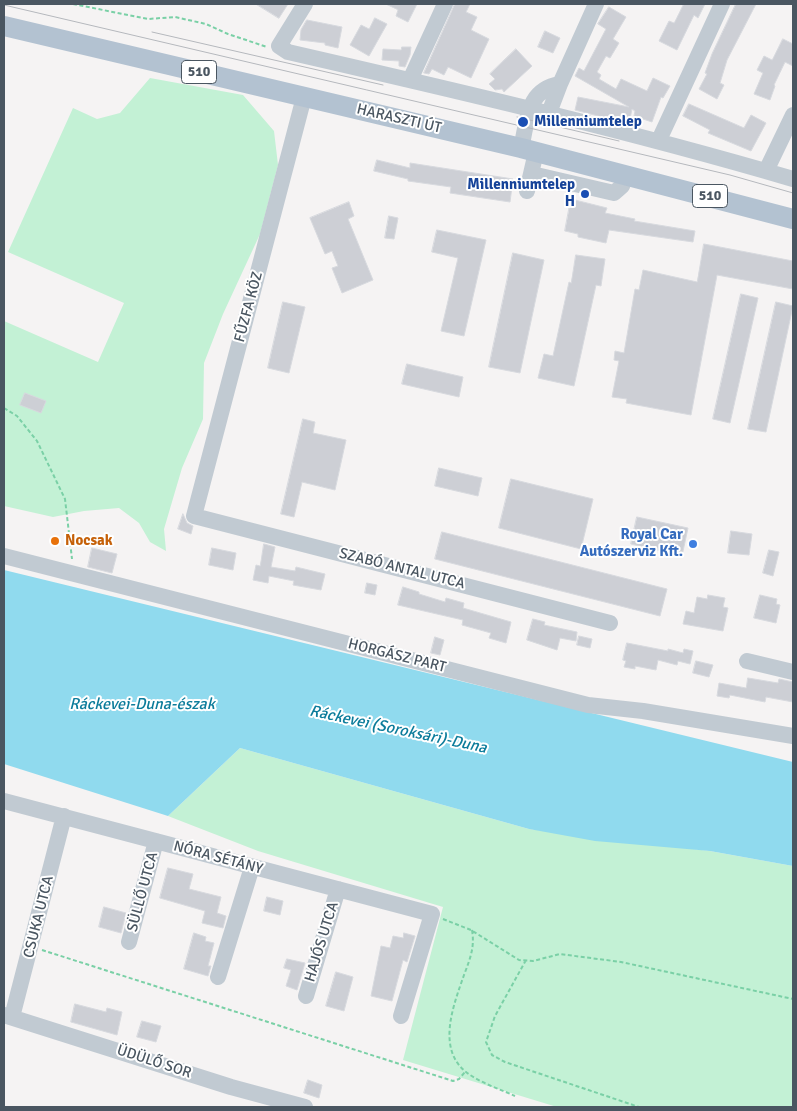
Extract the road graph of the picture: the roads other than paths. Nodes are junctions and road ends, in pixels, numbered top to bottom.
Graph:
1 (306, 4) edge
2 (445, 4) edge
3 (596, 4) edge
4 (722, 4) edge
5 (4, 26) edge
6 (410, 80) junction
7 (560, 84) junction
8 (304, 97) junction
9 (530, 108) junction
10 (549, 113) junction
11 (793, 115) edge
12 (659, 140) junction
13 (528, 150) junction
14 (766, 171) junction
15 (532, 174) junction
16 (627, 174) junction
17 (793, 179) edge
18 (527, 191) dead end
19 (793, 218) edge
20 (194, 516) joint
21 (4, 556) edge
22 (610, 623) dead end
23 (747, 661) dead end
24 (793, 672) edge
25 (793, 736) edge
26 (4, 801) edge
27 (64, 816) junction
28 (156, 841) junction
29 (252, 867) junction
30 (338, 889) junction
31 (129, 942) dead end
32 (218, 977) dead end
33 (306, 996) dead end
34 (8, 1016) edge
35 (400, 1016) dead end
36 (305, 1107) edge

1 - 6 street
2 - 6 street
3 - 7 street
4 - 12 street
5 - 8 main road, HARASZTI ÚT / 510
6 - 9 street
7 - 9 street
7 - 10 street
8 - 13 main road, HARASZTI ÚT / 510
8 - 20 street, FŰZFA KÖZ
9 - 10 street
9 - 13 street
10 - 12 street
11 - 14 street
12 - 14 street
13 - 15 street
13 - 16 main road, HARASZTI ÚT / 510
14 - 17 street
15 - 16 street
15 - 18 street
16 - 19 main road, HARASZTI ÚT / 510
20 - 22 street, SZABÓ ANTAL UTCA
21 - 25 street, HORGÁSZ PART
23 - 24 street
26 - 27 street, NÓRA SÉTÁNY
27 - 28 street, NÓRA SÉTÁNY
27 - 34 street, CSUKA UTCA
28 - 29 street, NÓRA SÉTÁNY
28 - 31 street, SÜLLŐ UTCA
29 - 30 street, NÓRA SÉTÁNY
29 - 32 street
30 - 33 street, HAJÓS UTCA
30 - 35 street, NÓRA SÉTÁNY
34 - 36 street, ÜDÜLŐ SOR

